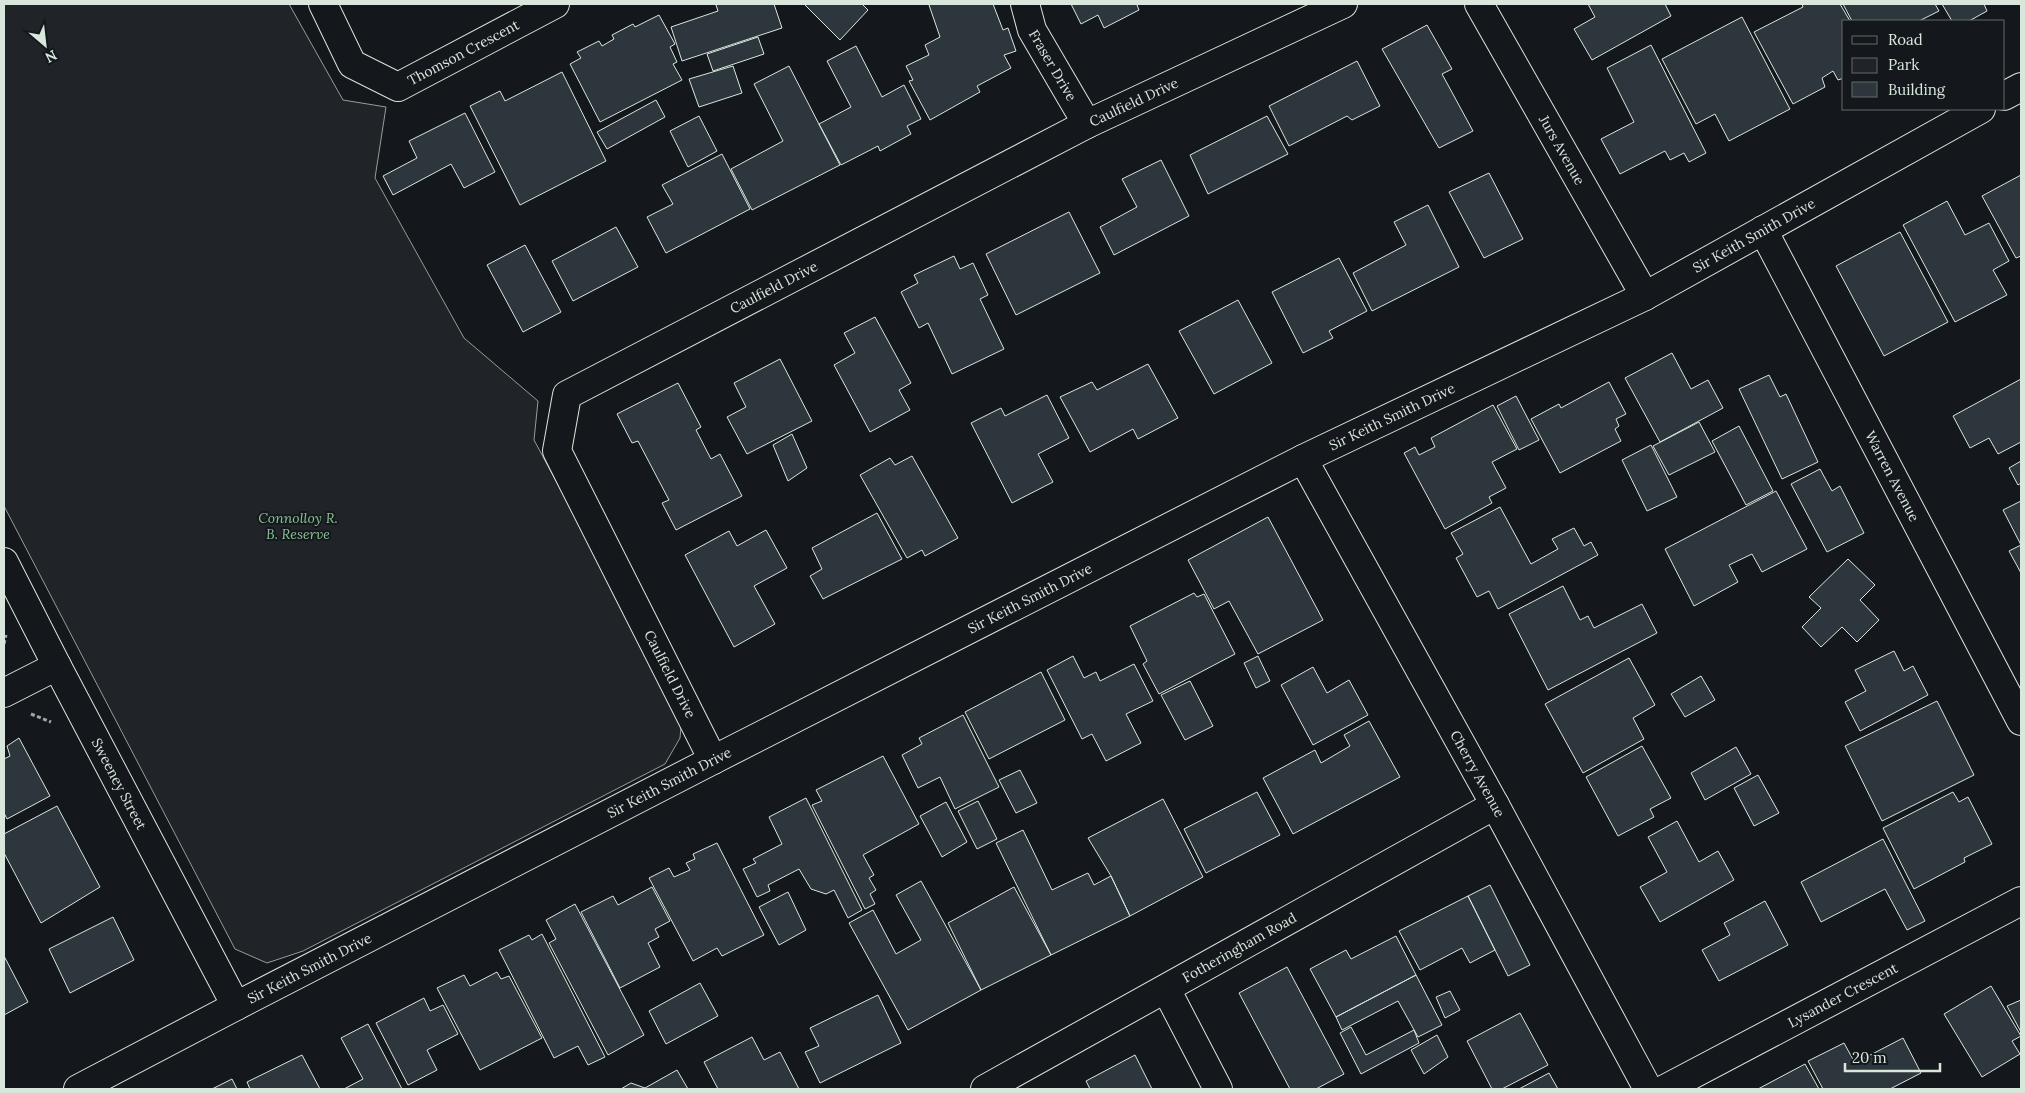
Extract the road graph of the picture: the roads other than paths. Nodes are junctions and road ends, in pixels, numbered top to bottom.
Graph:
1 (324, 4) edge
2 (555, 4) edge
3 (1025, 4) edge
4 (1343, 4) edge
5 (1479, 4) edge
6 (2021, 87) edge
7 (2005, 95) edge
8 (1979, 110) edge
9 (1087, 124) junction
10 (1763, 230) junction
11 (1645, 296) junction
12 (1303, 459) junction
13 (4, 562) edge
14 (56, 666) junction
15 (4, 693) edge
16 (2021, 721) edge
17 (713, 760) junction
18 (1495, 805) junction
19 (2021, 901) edge
20 (1166, 988) junction
21 (236, 1006) junction
22 (78, 1089) edge
23 (985, 1089) edge
24 (1218, 1089) edge
25 (1648, 1089) edge
26 (1665, 1089) edge

1 - 2 street, Thomson Crescent
3 - 9 street, Fraser Drive
4 - 9 street, Caulfield Drive
5 - 11 street, Jurs Avenue
6 - 7 street
8 - 10 street, Sir Keith Smith Drive
9 - 17 street, Caulfield Drive
10 - 11 street, Sir Keith Smith Drive
10 - 16 street, Warren Avenue
11 - 12 street, Sir Keith Smith Drive
12 - 17 street, Sir Keith Smith Drive
12 - 18 street, Cherry Avenue
13 - 14 street, Sweeney Street
14 - 15 street
14 - 21 street, Sweeney Street
17 - 21 street, Sir Keith Smith Drive
18 - 20 street, Fotheringham Road
18 - 25 street, Cherry Avenue
19 - 26 street, Lysander Crescent
20 - 23 street, Fotheringham Road
20 - 24 street
21 - 22 street, Sir Keith Smith Drive

